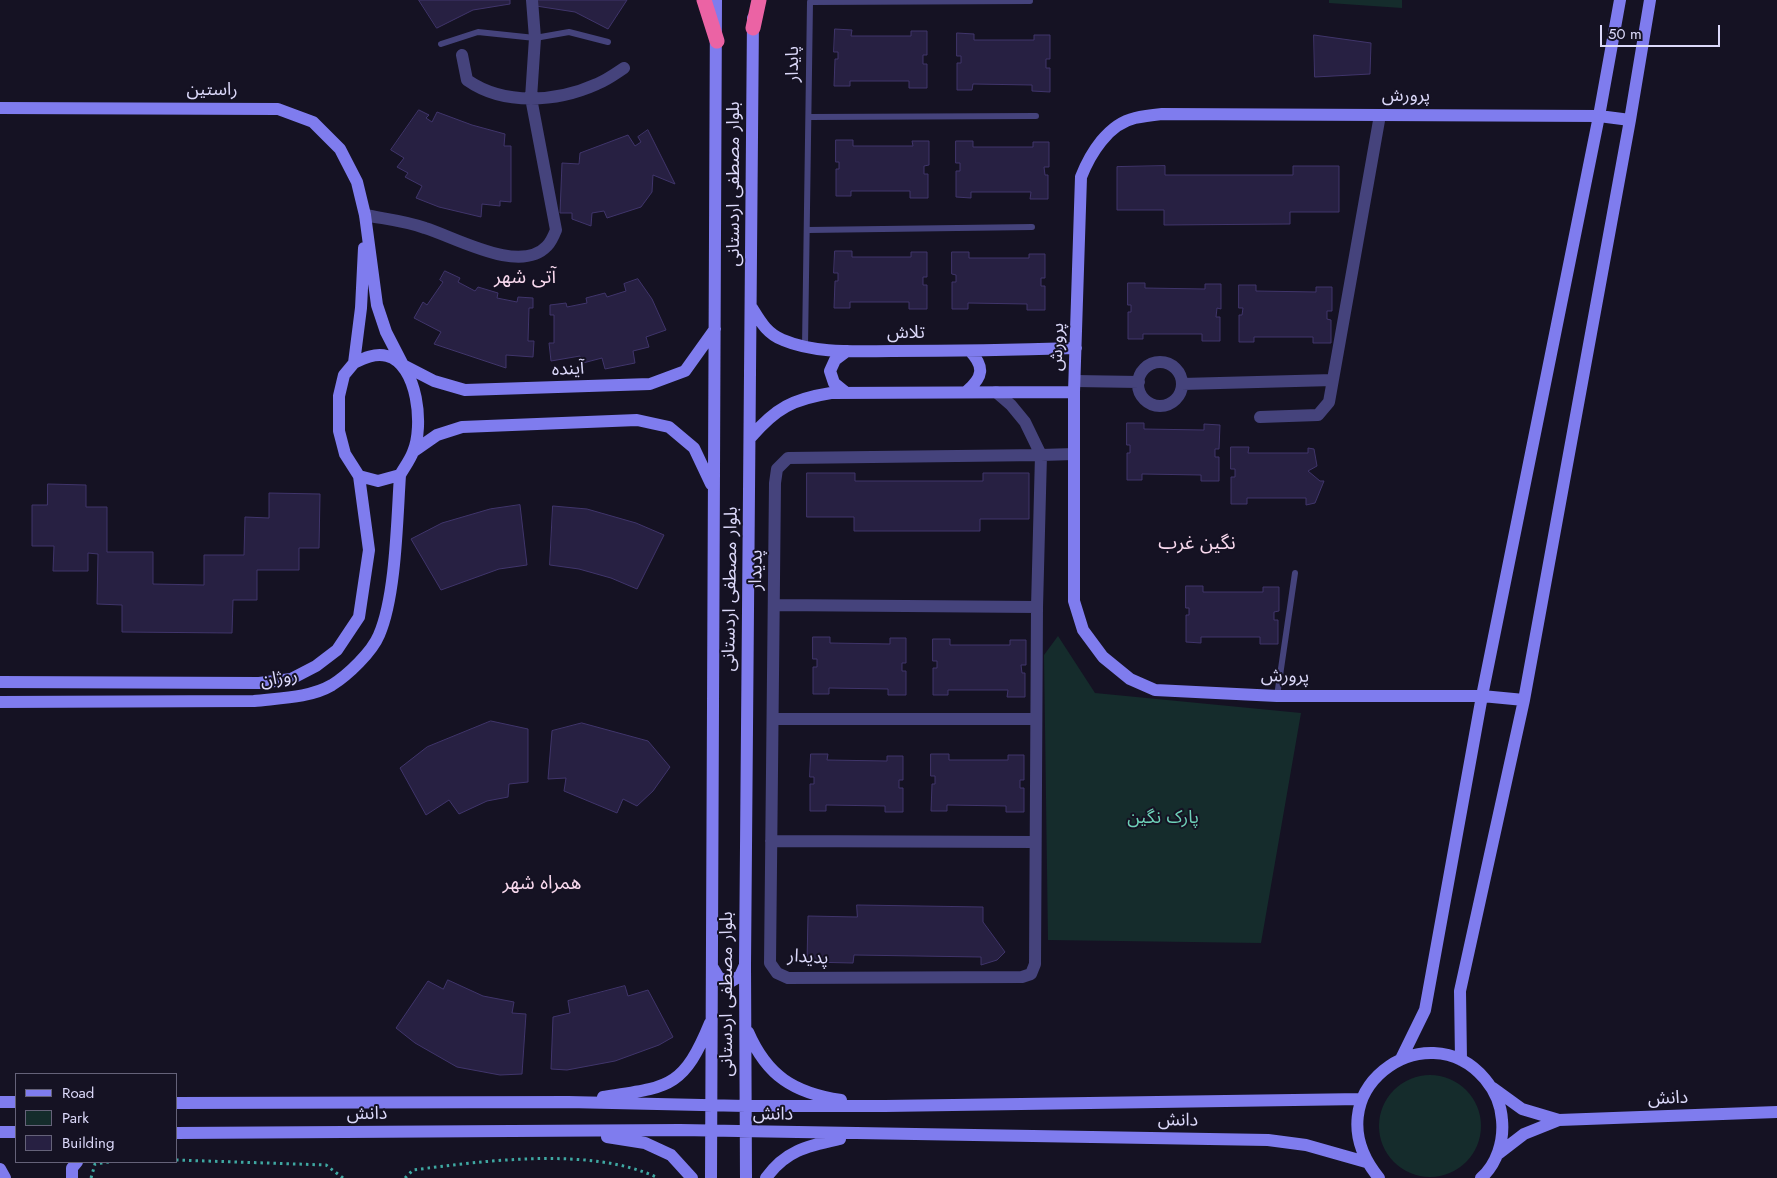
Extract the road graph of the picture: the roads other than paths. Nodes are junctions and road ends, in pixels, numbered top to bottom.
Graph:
1 (532, 0) edge
2 (704, 0) edge
3 (716, 0) edge
4 (754, 0) edge
5 (759, 0) edge
6 (1620, 0) edge
7 (1650, 0) edge
8 (1030, 1) edge
9 (753, 28) junction
10 (535, 38) junction
11 (717, 41) junction
12 (608, 42) dead end
13 (441, 44) dead end
14 (462, 55) dead end
15 (624, 68) dead end
16 (531, 98) junction
17 (0, 108) edge
18 (1380, 115) junction
19 (1036, 116) dead end
20 (1599, 116) junction
21 (809, 117) junction
22 (1630, 120) junction
23 (365, 215) junction
24 (1032, 227) dead end
25 (808, 230) junction
26 (752, 308) junction
27 (714, 329) junction
28 (805, 346) junction
29 (1076, 348) junction
30 (847, 351) junction
31 (970, 351) junction
32 (354, 363) junction
33 (403, 365) junction
34 (1333, 380) junction
35 (1139, 382) junction
36 (1182, 384) junction
37 (1074, 386) junction
38 (845, 392) junction
39 (967, 392) junction
40 (996, 392) junction
41 (1260, 417) dead end
42 (751, 437) junction
43 (414, 451) junction
44 (1074, 454) junction
45 (1040, 455) junction
46 (400, 475) junction
47 (359, 476) junction
48 (713, 488) junction
49 (1294, 573) dead end
50 (774, 605) junction
51 (1037, 608) junction
52 (0, 682) edge
53 (170, 684) junction
54 (1277, 696) junction
55 (1482, 696) junction
56 (1524, 700) junction
57 (169, 701) junction
58 (0, 702) edge
59 (773, 719) junction
60 (1036, 719) junction
61 (771, 841) junction
62 (1035, 842) junction
63 (745, 965) junction
64 (713, 968) junction
65 (712, 1017) junction
66 (745, 1025) junction
67 (1401, 1059) junction
68 (1461, 1060) junction
69 (1493, 1088) junction
70 (1362, 1099) junction
71 (0, 1102) edge
72 (15, 1102) edge
73 (568, 1102) junction
74 (178, 1103) edge
75 (712, 1105) junction
76 (746, 1106) junction
77 (885, 1106) junction
78 (1777, 1112) edge
79 (1559, 1120) junction
80 (712, 1131) junction
81 (0, 1132) edge
82 (15, 1132) edge
83 (573, 1132) junction
84 (746, 1132) junction
85 (178, 1134) edge
86 (860, 1134) junction
87 (1498, 1154) junction
88 (1366, 1162) junction
89 (76, 1163) edge
90 (0, 1169) edge
91 (5, 1178) edge
92 (72, 1178) edge
93 (692, 1178) edge
94 (711, 1178) edge
95 (746, 1178) edge
96 (766, 1178) edge
97 (1378, 1178) edge
98 (1481, 1178) edge

1 - 10 street
2 - 11 highway
3 - 11 street, بلوار مصطفی اردستانی
4 - 9 street, بلوار مصطفی اردستانی
5 - 9 highway
6 - 20 street
7 - 22 street
8 - 21 lane, پایدار
9 - 26 street, بلوار مصطفی اردستانی
10 - 12 lane
10 - 13 lane
10 - 16 street
11 - 27 street, بلوار مصطفی اردستانی
14 - 16 street
15 - 16 street
16 - 23 street
17 - 23 street, راستین
18 - 20 street, پرورش
18 - 29 street, پرورش
18 - 34 street
19 - 21 lane
20 - 22 street, پرورش
20 - 55 street
21 - 25 lane, پایدار
22 - 56 street
23 - 32 street
23 - 33 street
24 - 25 lane
25 - 28 lane, پایدار
26 - 28 street, تلاش
26 - 42 street, بلوار مصطفی اردستانی
27 - 33 street, آینده
27 - 48 street, بلوار مصطفی اردستانی
28 - 30 street, تلاش
29 - 31 street, تلاش
29 - 37 street, پرورش
30 - 31 street, تلاش
30 - 38 street
31 - 39 street
32 - 33 street
32 - 47 street
33 - 43 street
34 - 36 street
34 - 41 street
35 - 36 street
35 - 36 street
35 - 37 street
37 - 40 street
37 - 44 street, پرورش
38 - 39 street
38 - 42 street
39 - 40 street
40 - 45 street, پدیدار
42 - 63 street, بلوار مصطفی اردستانی
43 - 46 street
43 - 48 street
44 - 45 street
44 - 54 street, پرورش
45 - 50 street, پدیدار
45 - 51 street, پدیدار
46 - 47 street
46 - 57 street, روژان
47 - 53 street, روژان
48 - 64 street, بلوار مصطفی اردستانی
49 - 54 lane
50 - 51 street
50 - 59 street, پدیدار
51 - 60 street, پدیدار
52 - 53 street, روژان
53 - 57 street
54 - 55 street, پرورش
55 - 56 street, پرورش
55 - 67 street
56 - 68 street
57 - 58 street, روژان
59 - 60 street
59 - 61 street, پدیدار
60 - 62 street, پدیدار
61 - 62 street
61 - 62 street, پدیدار
63 - 64 street
63 - 66 street, بلوار مصطفی اردستانی
64 - 65 street, بلوار مصطفی اردستانی
65 - 73 street
65 - 75 street, بلوار مصطفی اردستانی
66 - 76 street, بلوار مصطفی اردستانی
66 - 77 street
67 - 68 street
67 - 70 street
68 - 69 street
69 - 79 street
69 - 87 street
70 - 77 street, دانش
70 - 88 street
71 - 72 street
73 - 74 street, دانش
73 - 75 street, دانش
75 - 76 street, دانش
75 - 80 street, بلوار مصطفی اردستانی
76 - 77 street, دانش
76 - 84 street, بلوار مصطفی اردستانی
78 - 79 street, دانش
79 - 87 street
80 - 83 street, دانش
80 - 84 street, دانش
80 - 94 street, بلوار مصطفی اردستانی
81 - 82 street
83 - 85 street, دانش
83 - 93 street
84 - 86 street, دانش
84 - 95 street, بلوار مصطفی اردستانی
86 - 88 street, دانش
86 - 96 street
87 - 98 street
88 - 97 street
89 - 92 street
90 - 91 street

